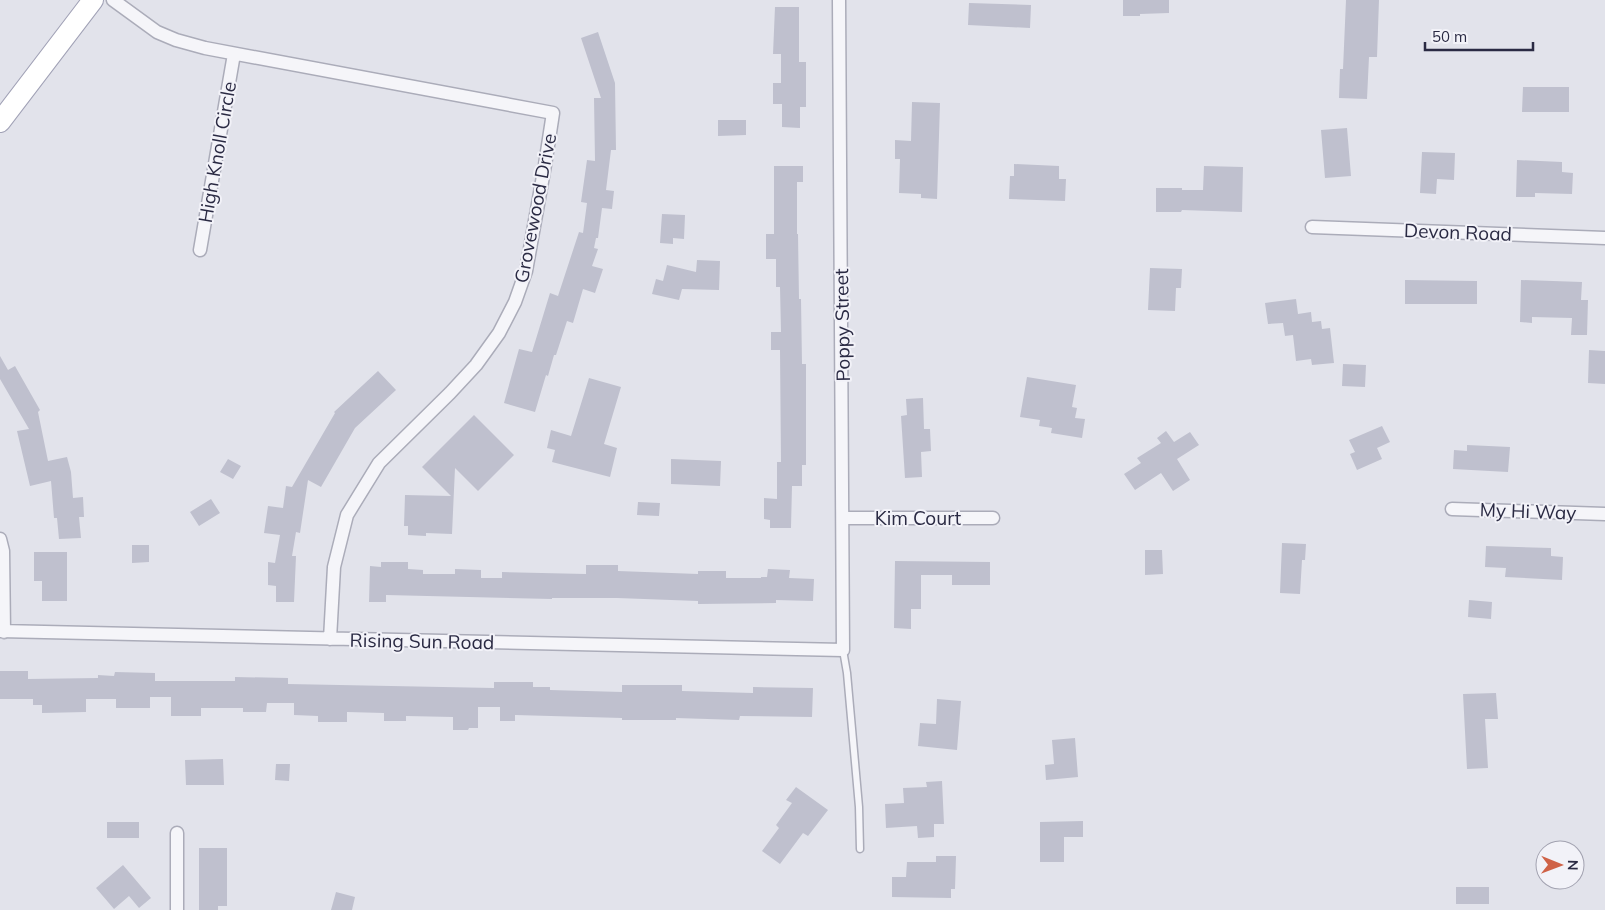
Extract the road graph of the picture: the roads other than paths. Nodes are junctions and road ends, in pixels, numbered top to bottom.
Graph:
1 (92, 0) edge
2 (113, 0) edge
3 (839, 0) edge
4 (234, 54) junction
5 (0, 122) edge
6 (1312, 227) dead end
7 (1605, 238) edge
8 (200, 250) dead end
9 (1452, 509) dead end
10 (1605, 514) edge
11 (843, 518) junction
12 (993, 518) dead end
13 (0, 539) edge
14 (2, 632) edge
15 (330, 639) junction
16 (843, 650) junction
17 (177, 833) dead end
18 (860, 849) dead end
19 (177, 910) edge

1 - 5 main road
2 - 4 street, Grovewood Drive
3 - 11 street, Poppy Street
4 - 8 street, High Knoll Circle
4 - 15 street, Grovewood Drive
6 - 7 street, Devon Road
9 - 10 street, My Hi Way
11 - 12 street, Kim Court
11 - 16 street, Poppy Street
13 - 14 street
14 - 15 street, Rising Sun Road
15 - 16 street, Rising Sun Road
16 - 18 lane
17 - 19 street

